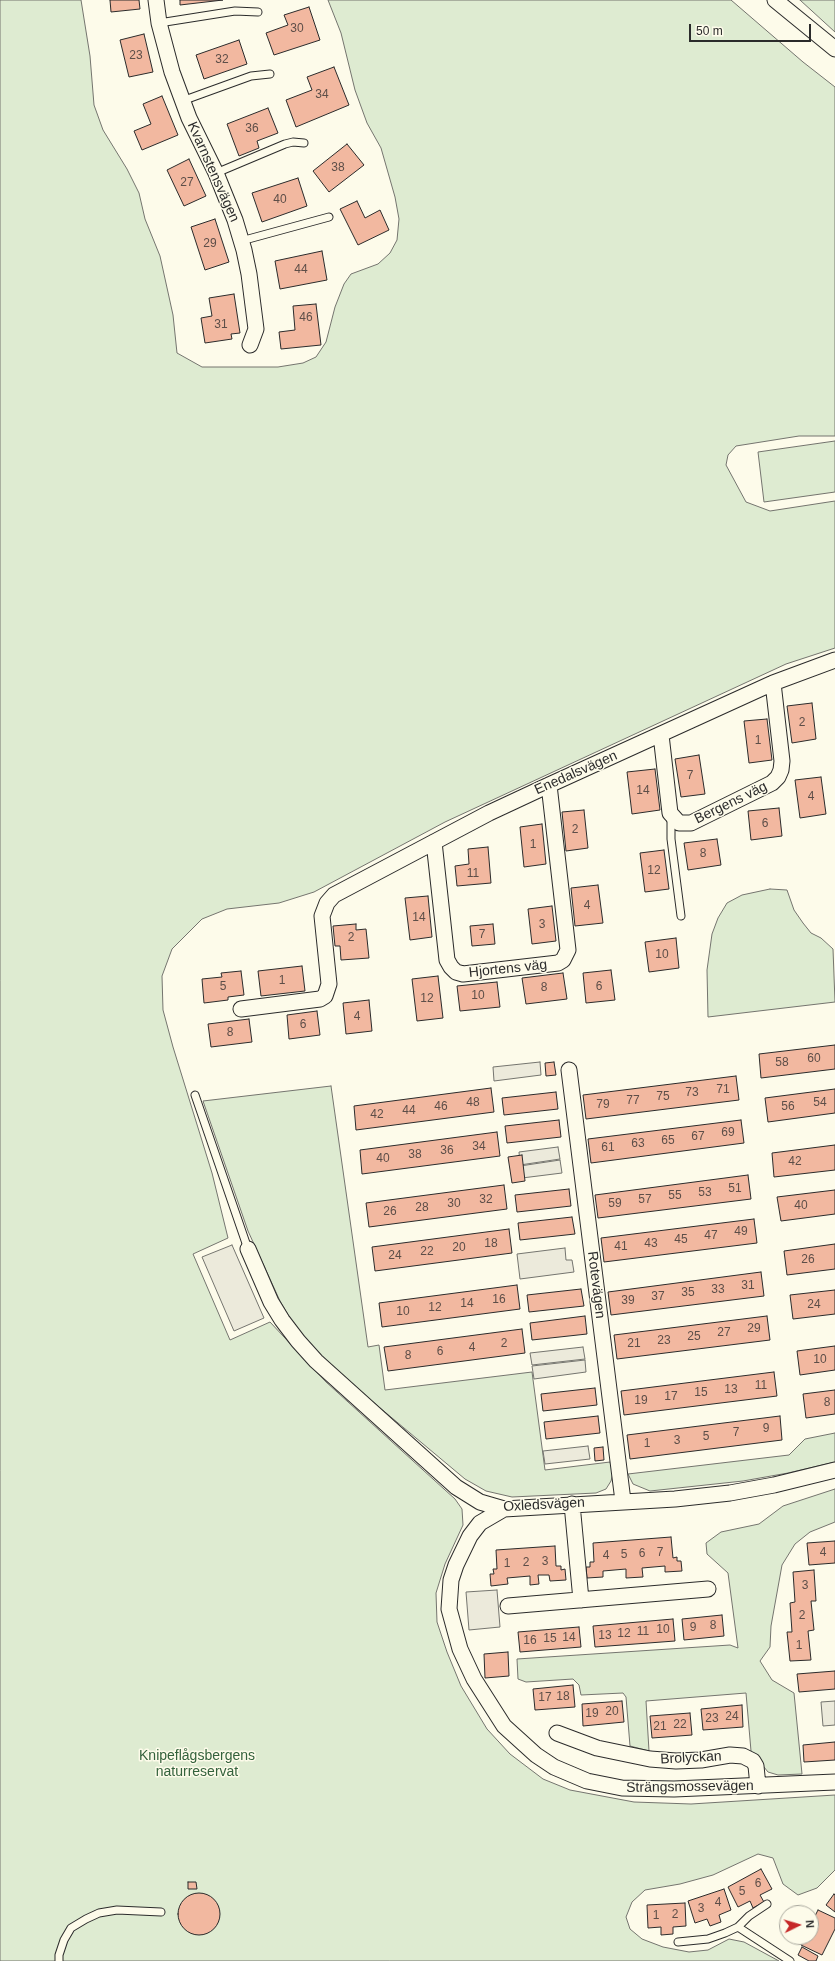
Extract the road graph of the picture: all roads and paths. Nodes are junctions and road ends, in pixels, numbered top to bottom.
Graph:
1 (156, 0) edge
2 (775, 0) edge
3 (258, 12) dead end
4 (159, 23) junction
5 (835, 49) edge
6 (270, 74) dead end
7 (182, 101) junction
8 (304, 143) dead end
9 (216, 173) junction
10 (329, 217) dead end
11 (241, 241) junction
12 (250, 345) dead end
13 (835, 660) edge
14 (774, 683) junction
15 (661, 735) junction
16 (549, 784) junction
17 (670, 814) junction
18 (434, 842) junction
19 (680, 916) dead end
20 (242, 1009) dead end
21 (569, 1070) dead end
22 (195, 1095) dead end
23 (248, 1249) joint
24 (835, 1470) edge
25 (623, 1501) junction
26 (572, 1504) junction
27 (504, 1509) junction
28 (708, 1589) dead end
29 (581, 1600) junction
30 (508, 1606) dead end
31 (557, 1733) dead end
32 (835, 1782) edge
33 (758, 1786) junction
34 (767, 1904) dead end
35 (161, 1912) dead end
36 (738, 1927) junction
37 (678, 1942) dead end
38 (59, 1961) edge
39 (790, 1961) edge

1 - 4 street, Kvarnstensvägen
2 - 5 street
3 - 4 lane
4 - 7 street, Kvarnstensvägen
6 - 7 lane
7 - 9 street, Kvarnstensvägen
8 - 9 lane
9 - 11 street, Kvarnstensvägen
10 - 11 lane
11 - 12 street, Kvarnstensvägen
13 - 14 street, Enedalsvägen
14 - 15 street, Enedalsvägen
14 - 17 street, Bergens väg
15 - 16 street, Enedalsvägen
15 - 17 street
16 - 18 street, Enedalsvägen
16 - 18 street, Hjortens väg
17 - 19 lane
18 - 20 street, Enedalsvägen
21 - 25 street, Rotevägen
22 - 23 lane
23 - 27 street, Oxledsvägen
24 - 25 street, Oxledsvägen
25 - 26 street, Oxledsvägen
26 - 27 street, Oxledsvägen
26 - 29 street
27 - 33 street, Strängsmossevägen
28 - 29 street
29 - 30 street
31 - 33 street, Brolyckan
32 - 33 street, Strängsmossevägen
34 - 36 lane
35 - 38 lane
36 - 37 lane
36 - 39 lane

